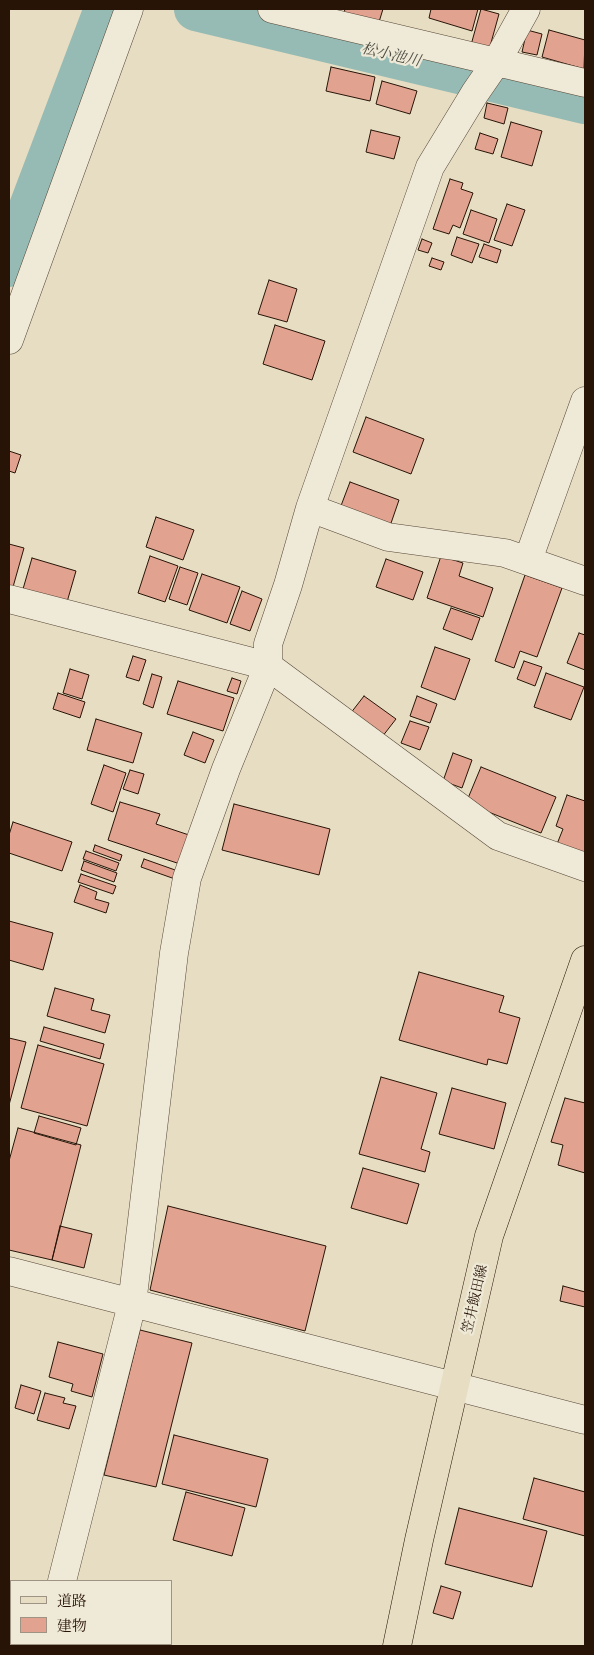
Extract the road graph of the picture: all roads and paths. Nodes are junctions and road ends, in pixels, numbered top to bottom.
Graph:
1 (272, 9) edge
2 (526, 9) edge
3 (128, 10) edge
4 (496, 62) junction
5 (585, 83) edge
6 (9, 340) edge
7 (585, 401) edge
8 (310, 508) junction
9 (528, 560) junction
10 (585, 581) edge
11 (9, 599) edge
12 (268, 666) junction
13 (585, 867) edge
14 (585, 960) edge
15 (9, 1271) edge
16 (132, 1304) junction
17 (454, 1385) junction
18 (585, 1420) edge
19 (62, 1580) edge
20 (397, 1646) edge

1 - 4 street
2 - 4 street
3 - 6 street
4 - 5 street
4 - 8 street
7 - 9 street
8 - 9 street
8 - 12 street
9 - 10 street
11 - 12 street
12 - 13 street
12 - 16 street
14 - 17 main road, 笠井飯田線
15 - 16 street
16 - 17 street
16 - 19 street
17 - 18 street
17 - 20 main road, 笠井飯田線

